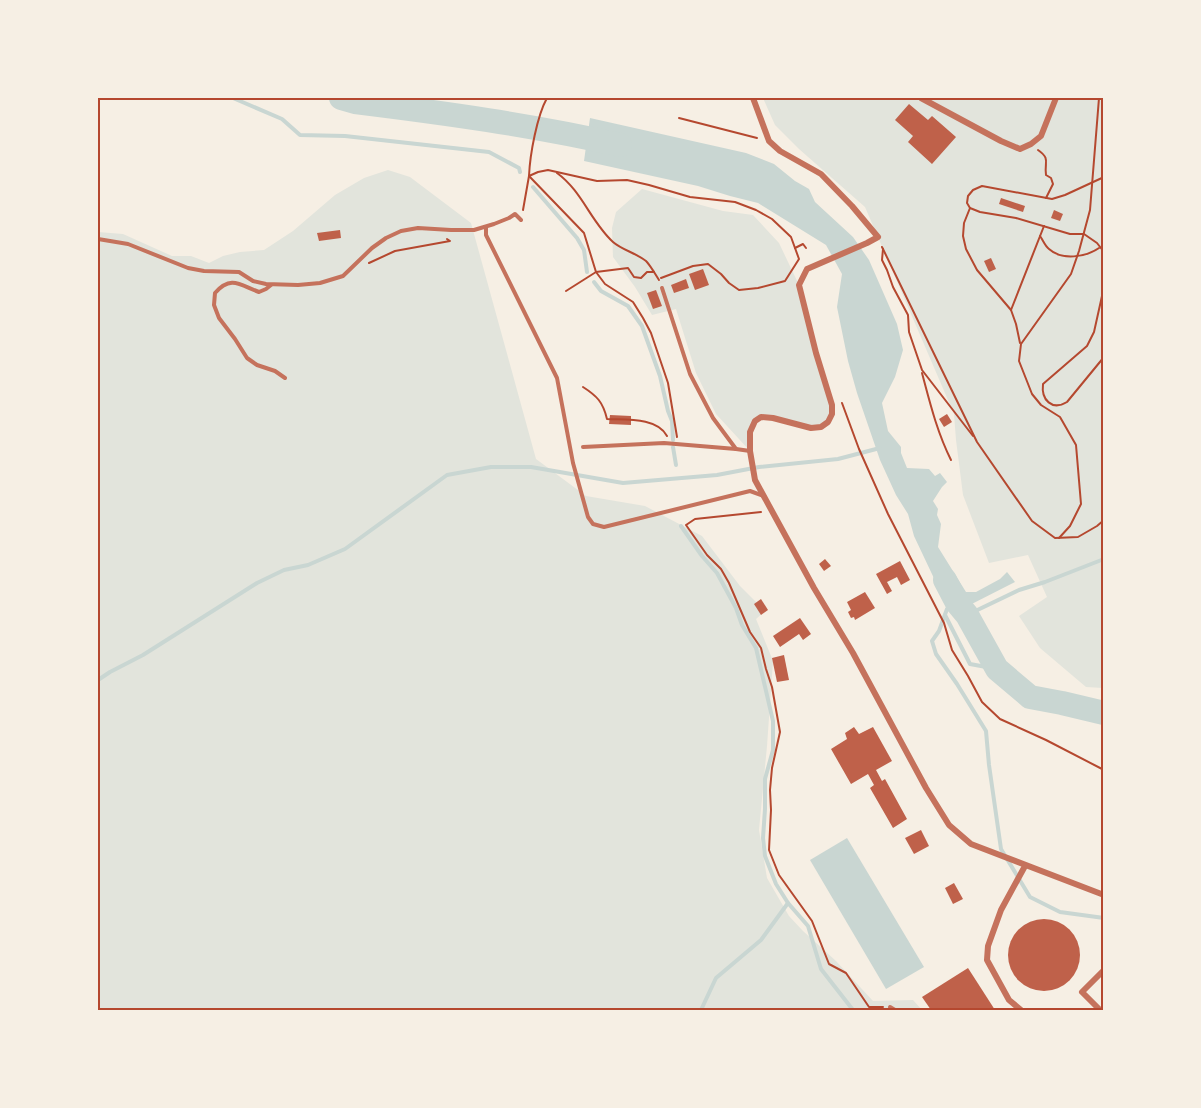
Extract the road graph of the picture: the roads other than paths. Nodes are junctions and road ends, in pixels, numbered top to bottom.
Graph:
1 (753, 98) edge
2 (921, 98) edge
3 (1056, 98) edge
4 (520, 220) road end
5 (486, 228) junction
6 (98, 239) edge
7 (271, 284) junction
8 (662, 288) road end
9 (285, 378) dead end
10 (584, 447) dead end
11 (736, 449) junction
12 (750, 451) junction
13 (764, 496) junction
14 (1023, 869) junction
15 (1104, 895) edge
16 (1104, 970) edge
17 (890, 1007) road end
18 (895, 1011) edge
19 (1021, 1011) edge
20 (1100, 1011) edge

1 - 12 street
2 - 3 street
4 - 5 lane
5 - 7 lane
5 - 13 lane
6 - 7 lane
7 - 9 lane
8 - 11 lane
10 - 11 lane
11 - 12 lane
12 - 13 street
13 - 14 street
14 - 15 street
14 - 19 street
16 - 20 street
17 - 18 lane

